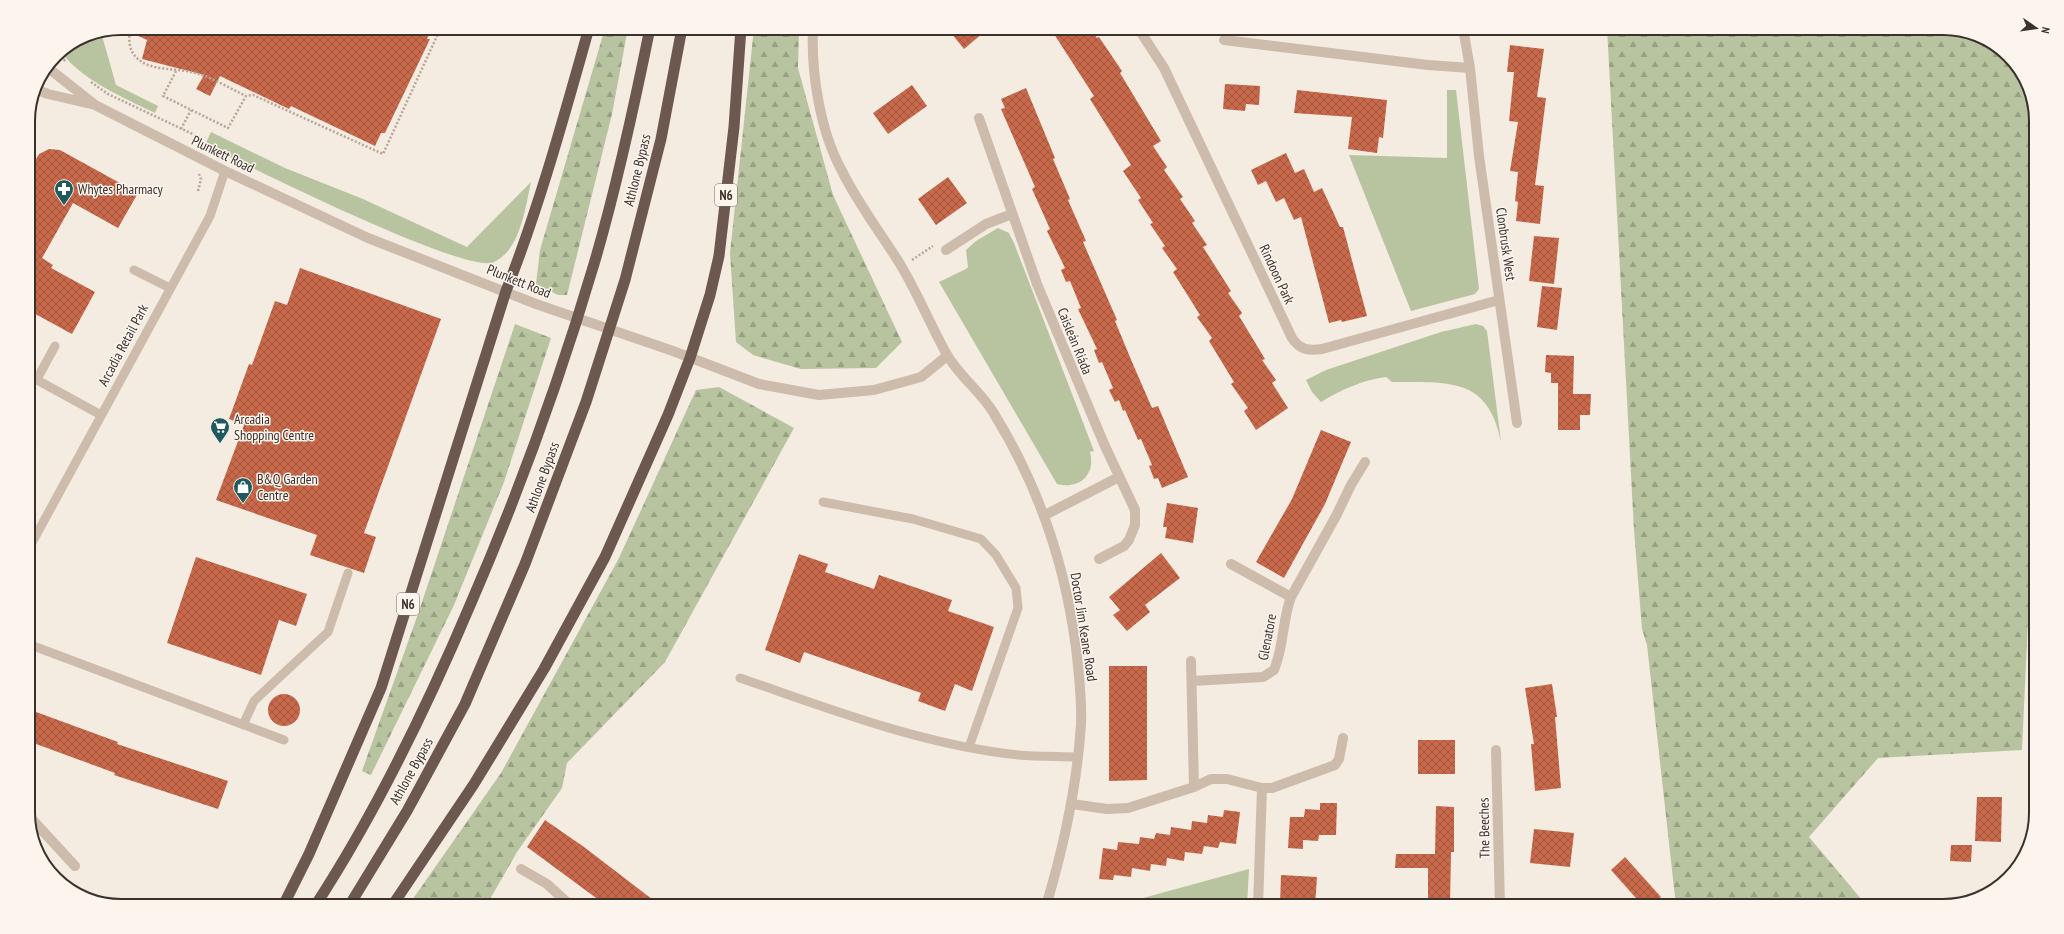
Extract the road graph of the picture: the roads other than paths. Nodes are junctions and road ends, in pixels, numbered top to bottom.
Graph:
1 (587, 35) edge
2 (649, 35) edge
3 (681, 35) edge
4 (741, 35) edge
5 (813, 35) edge
6 (1143, 35) edge
7 (1465, 35) edge
8 (1224, 40) dead end
9 (1470, 68) junction
10 (51, 71) edge
11 (41, 91) edge
12 (95, 105) junction
13 (979, 118) dead end
14 (225, 171) junction
15 (1012, 214) junction
16 (946, 250) road end
17 (134, 270) dead end
18 (170, 288) junction
19 (506, 291) junction
20 (1499, 300) junction
21 (55, 346) dead end
22 (947, 356) junction
23 (690, 358) junction
24 (37, 379) joint
25 (101, 415) junction
26 (1517, 423) dead end
27 (1365, 462) dead end
28 (1120, 477) junction
29 (823, 502) dead end
30 (1045, 515) junction
31 (35, 537) edge
32 (1099, 559) dead end
33 (1231, 564) dead end
34 (348, 573) dead end
35 (1291, 597) junction
36 (35, 647) edge
37 (1191, 660) dead end
38 (740, 678) dead end
39 (1192, 681) junction
40 (243, 725) junction
41 (1343, 738) dead end
42 (284, 740) dead end
43 (969, 747) junction
44 (1496, 750) dead end
45 (1078, 757) junction
46 (1194, 787) junction
47 (1262, 788) junction
48 (1072, 804) junction
49 (36, 824) edge
50 (75, 866) dead end
51 (522, 869) dead end
52 (286, 899) edge
53 (320, 899) edge
54 (353, 899) edge
55 (397, 899) edge
56 (564, 899) edge
57 (1048, 899) edge
58 (1258, 899) edge
59 (1500, 899) edge

1 - 19 highway, N6
2 - 53 highway, Athlone Bypass
3 - 54 highway, Athlone Bypass
4 - 23 highway, N6
5 - 22 street, Doctor Jim Keane Road
6 - 20 street, Rindoon Park
7 - 9 street, Clonbrusk West
8 - 9 street
9 - 20 street, Clonbrusk West
10 - 12 street, Plunkett Road
11 - 12 street, Plunkett Road
12 - 14 street, Plunkett Road
13 - 15 street, Caisleán Riáda
14 - 18 lane, Arcadia Retail Park
14 - 19 street, Plunkett Road
15 - 16 street
15 - 28 street, Caisleán Riáda
17 - 18 lane
18 - 25 lane, Arcadia Retail Park
19 - 23 street, Plunkett Road
19 - 52 highway, N6
20 - 26 street, Clonbrusk West
21 - 24 lane
22 - 23 street, Plunkett Road
22 - 30 street, Doctor Jim Keane Road
23 - 55 highway, N6
24 - 25 lane
25 - 31 lane, Arcadia Retail Park
27 - 35 street, Glenatore
28 - 30 street
28 - 32 street, Caisleán Riáda
29 - 43 lane
30 - 45 street, Doctor Jim Keane Road
33 - 35 street
34 - 40 lane
35 - 39 street, Glenatore
36 - 40 lane
37 - 39 street
38 - 43 lane
39 - 46 street
40 - 42 lane
41 - 47 street
43 - 45 lane
44 - 59 street, The Beeches
45 - 48 street, Doctor Jim Keane Road
46 - 47 street
46 - 48 street
47 - 58 street
48 - 57 street, Doctor Jim Keane Road
49 - 50 street
51 - 56 street

